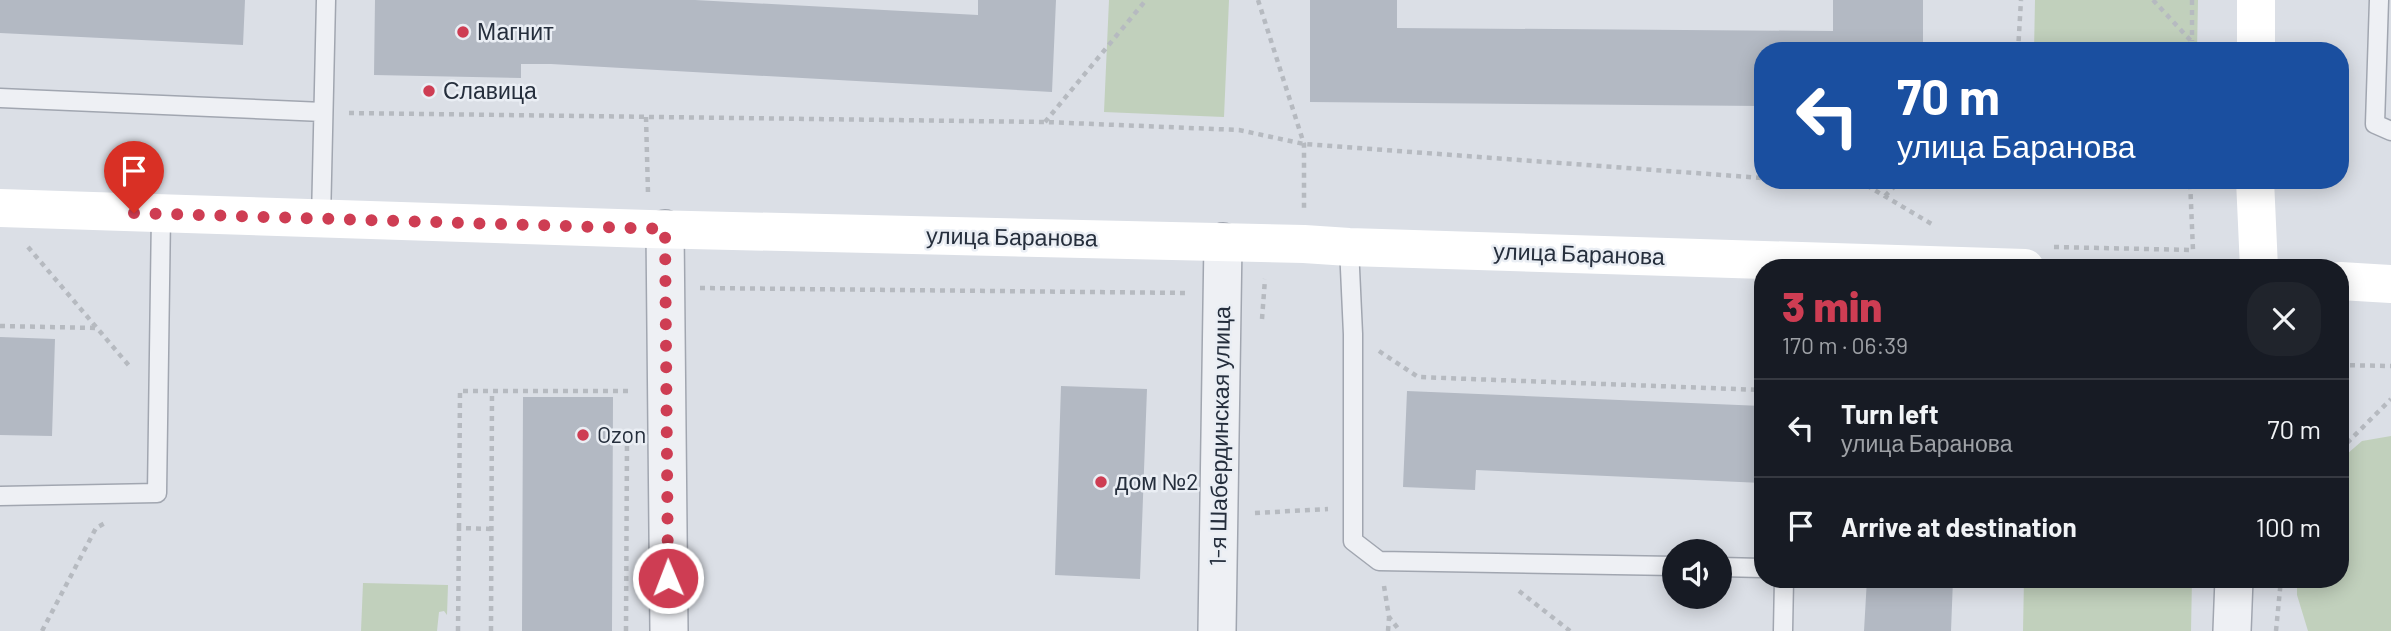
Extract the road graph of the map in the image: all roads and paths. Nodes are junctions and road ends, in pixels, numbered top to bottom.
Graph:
1 (326, 0) edge
2 (1146, 0) edge
3 (1258, 0) edge
4 (2021, 0) edge
5 (2153, 0) edge
6 (2192, 0) edge
7 (2256, 0) edge
8 (2379, 0) edge
9 (2019, 42) edge
10 (2192, 42) joint
11 (2256, 42) edge
12 (0, 98) edge
13 (323, 112) junction
14 (1045, 122) junction
15 (2391, 131) edge
16 (1304, 144) junction
17 (1754, 177) edge
18 (1892, 189) edge
19 (2190, 189) edge
20 (2255, 189) edge
21 (1885, 196) dead end
22 (0, 208) edge
23 (2190, 213) dead end
24 (161, 214) junction
25 (321, 219) junction
26 (665, 229) junction
27 (1223, 242) junction
28 (26, 244) dead end
29 (1304, 244) junction
30 (1349, 247) junction
31 (2259, 259) edge
32 (1754, 260) edge
33 (1266, 276) dead end
34 (2349, 282) edge
35 (2391, 284) edge
36 (666, 288) junction
37 (1221, 294) junction
38 (1261, 322) dead end
39 (0, 326) edge
40 (97, 328) junction
41 (1353, 334) junction
42 (2349, 365) edge
43 (2391, 366) edge
44 (1754, 390) edge
45 (492, 391) junction
46 (641, 391) dead end
47 (2391, 399) edge
48 (159, 401) junction
49 (2349, 441) edge
50 (157, 492) junction
51 (0, 496) edge
52 (1352, 508) junction
53 (1255, 526) dead end
54 (459, 528) junction
55 (492, 529) junction
56 (1379, 561) junction
57 (1483, 562) junction
58 (1662, 566) edge
59 (1732, 567) edge
60 (1754, 568) edge
61 (1784, 588) edge
62 (2234, 588) edge
63 (2280, 588) edge
64 (1389, 617) junction
65 (42, 631) edge
66 (458, 631) edge
67 (491, 631) edge
68 (668, 631) edge
69 (1217, 631) edge
70 (1388, 631) edge
71 (1400, 631) edge
72 (1570, 631) edge
73 (1783, 631) edge
74 (2232, 631) edge
75 (2276, 631) edge

1 - 13 lane
2 - 14 path
3 - 16 path
4 - 9 path
5 - 10 path
6 - 10 path
7 - 11 street
8 - 15 lane
12 - 13 lane
13 - 14 path
13 - 25 lane
14 - 16 path
16 - 17 path
16 - 29 path
18 - 21 path
19 - 23 path
20 - 31 street
22 - 24 street, улица Баранова
24 - 25 street, улица Баранова
24 - 48 lane
25 - 26 street, улица Баранова
26 - 27 street, улица Баранова
26 - 36 street
27 - 29 street, улица Баранова
27 - 37 street, 1-я Шабердинская улица
28 - 40 path
29 - 30 street, улица Баранова
30 - 32 street, улица Баранова
30 - 41 lane
33 - 38 path
34 - 35 street
36 - 37 path
36 - 68 street
37 - 69 street, 1-я Шабердинская улица
39 - 40 path
40 - 48 path
41 - 44 path
41 - 52 lane
42 - 43 path
45 - 46 path
45 - 54 path
45 - 55 path
47 - 49 path
48 - 50 lane
50 - 51 lane
50 - 65 path
52 - 53 path
52 - 56 lane
54 - 55 path
54 - 66 path
55 - 67 path
56 - 57 lane
56 - 64 path
57 - 58 lane
57 - 72 path
59 - 60 lane
61 - 73 lane
62 - 74 street
63 - 75 path
64 - 70 path
64 - 71 path

